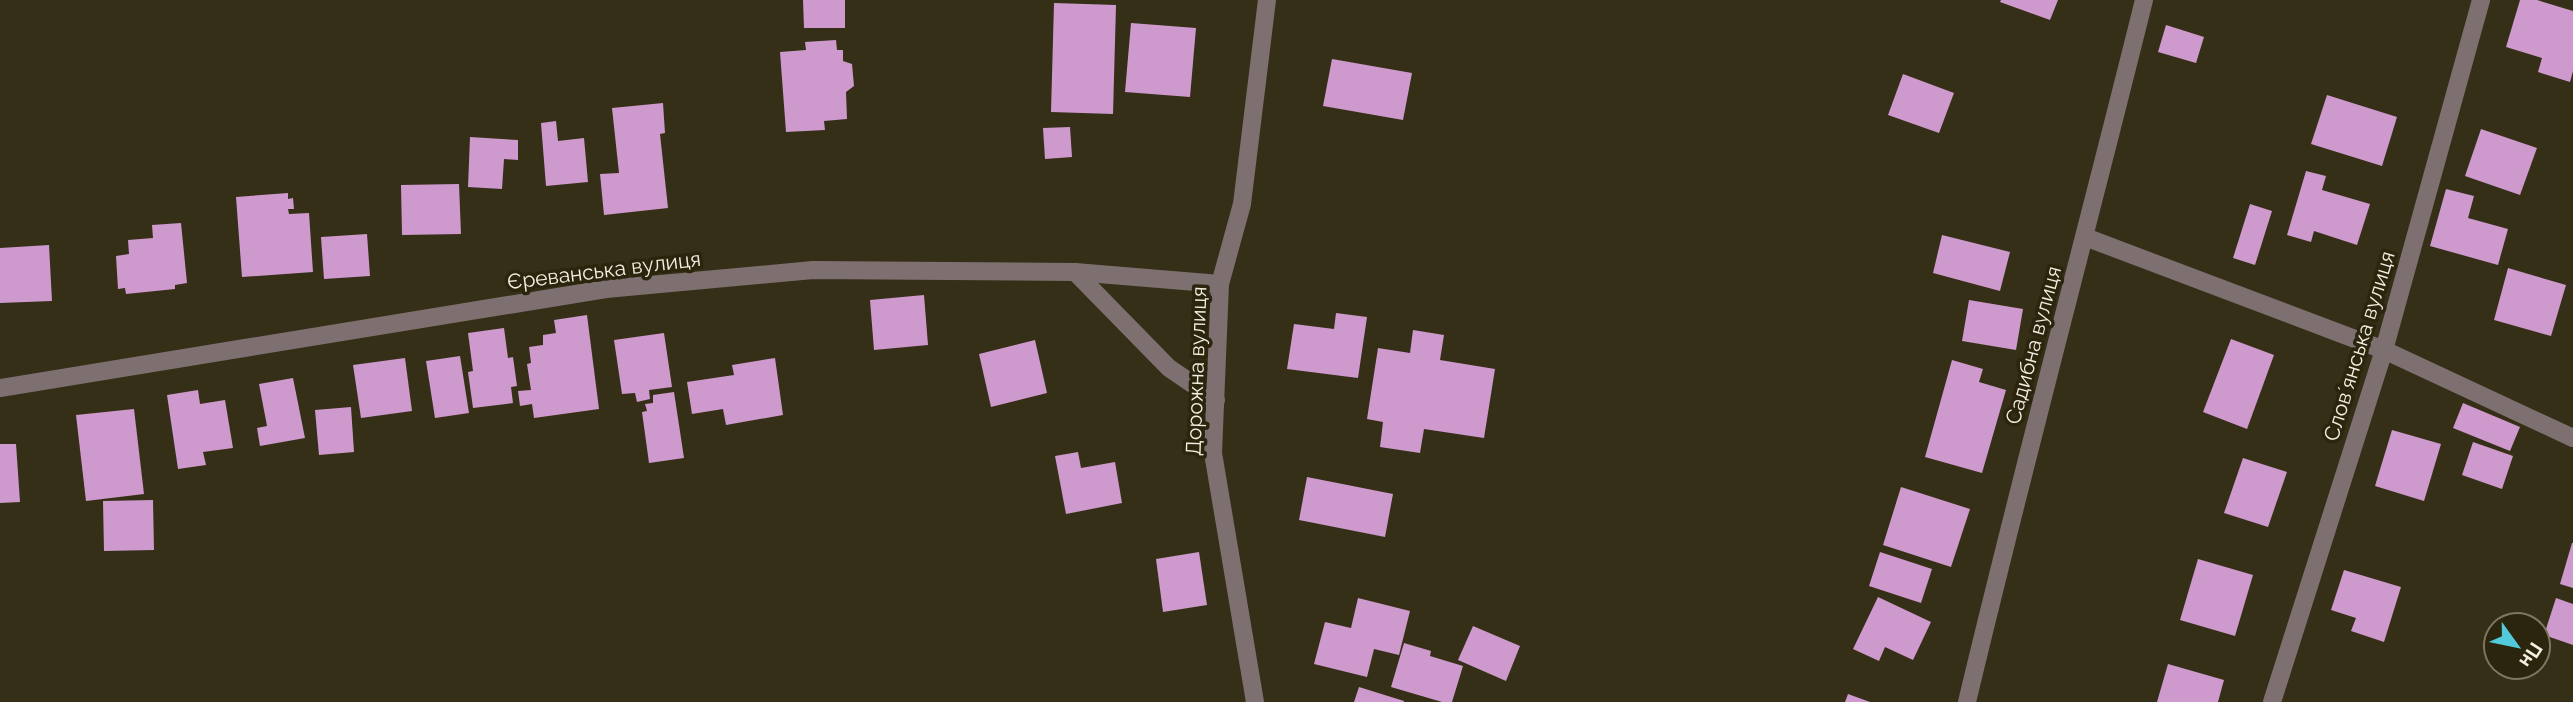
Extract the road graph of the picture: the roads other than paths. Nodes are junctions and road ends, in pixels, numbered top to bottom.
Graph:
1 (1266, 0) edge
2 (2144, 0) edge
3 (2481, 0) edge
4 (2085, 237) junction
5 (1075, 272) junction
6 (1220, 284) junction
7 (2384, 351) junction
8 (0, 388) edge
9 (1216, 400) junction
10 (2573, 438) edge
11 (1255, 702) edge
12 (1967, 702) edge
13 (2272, 702) edge

1 - 6 street, Дорожна вулиця
2 - 4 street, Садибна вулиця
3 - 7 street, Словʼянська вулиця
4 - 7 street
4 - 12 street, Садибна вулиця
5 - 6 street, Єреванська вулиця
5 - 8 street, Єреванська вулиця
5 - 9 street
6 - 9 street, Дорожна вулиця
7 - 10 street
7 - 13 street, Словʼянська вулиця
9 - 11 street, Дорожна вулиця

